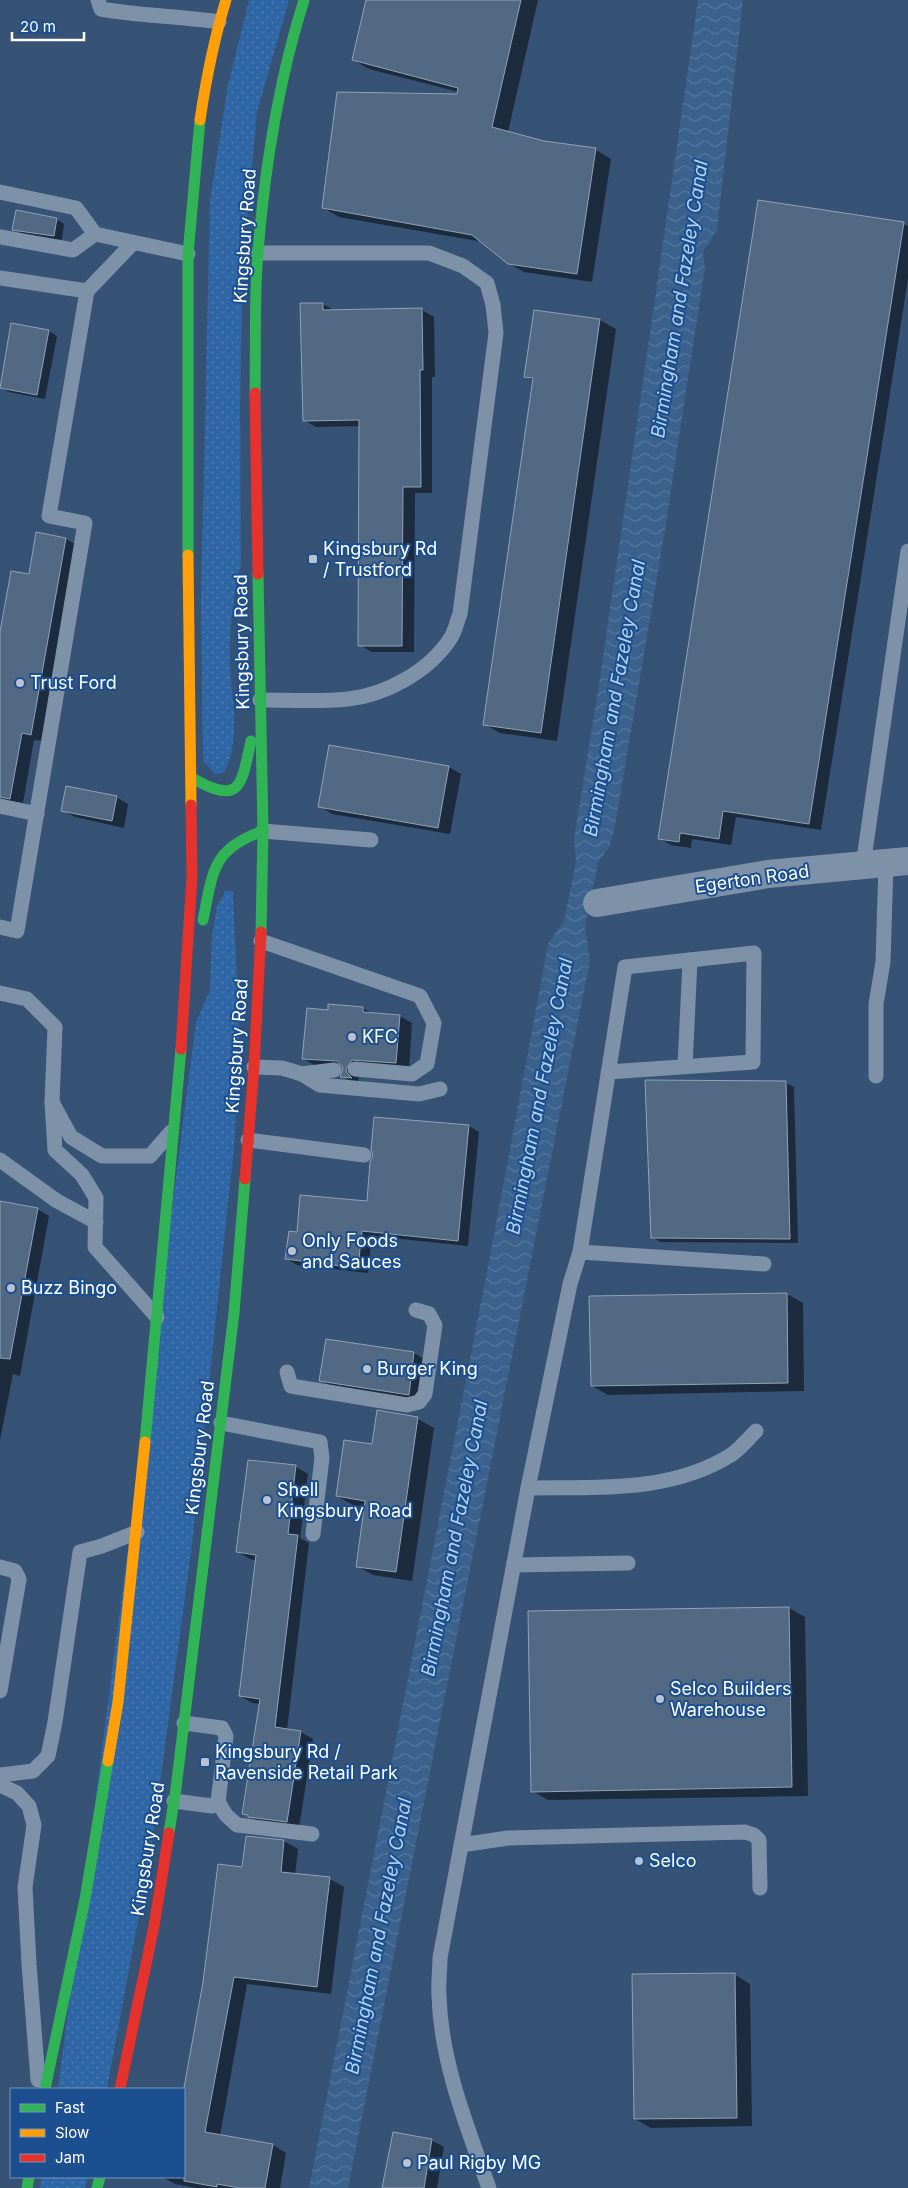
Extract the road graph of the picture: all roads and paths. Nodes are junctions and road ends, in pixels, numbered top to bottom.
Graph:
1 (98, 0) edge
2 (226, 0) edge
3 (304, 0) edge
4 (219, 22) junction
5 (0, 192) edge
6 (95, 234) junction
7 (0, 237) edge
8 (133, 243) junction
9 (258, 253) junction
10 (188, 254) junction
11 (0, 278) edge
12 (87, 291) junction
13 (908, 551) edge
14 (260, 700) junction
15 (192, 778) junction
16 (0, 806) edge
17 (37, 814) junction
18 (263, 832) junction
19 (371, 840) dead end
20 (886, 863) edge
21 (597, 903) dead end
22 (0, 927) edge
23 (261, 942) junction
24 (690, 961) junction
25 (186, 992) junction
26 (0, 993) edge
27 (685, 1066) junction
28 (254, 1067) junction
29 (356, 1069) dead end
30 (334, 1070) dead end
31 (608, 1072) junction
32 (302, 1074) junction
33 (876, 1076) dead end
34 (440, 1089) dead end
35 (52, 1102) junction
36 (174, 1128) junction
37 (248, 1140) junction
38 (364, 1155) dead end
39 (0, 1160) edge
40 (96, 1222) junction
41 (580, 1252) junction
42 (764, 1264) dead end
43 (416, 1310) dead end
44 (157, 1317) junction
45 (287, 1372) dead end
46 (221, 1423) junction
47 (756, 1431) dead end
48 (528, 1488) junction
49 (136, 1532) junction
50 (313, 1534) dead end
51 (628, 1563) dead end
52 (514, 1565) junction
53 (0, 1567) edge
54 (0, 1691) edge
55 (184, 1723) junction
56 (0, 1776) edge
57 (0, 1785) edge
58 (174, 1801) junction
59 (218, 1802) junction
60 (312, 1834) dead end
61 (461, 1845) junction
62 (760, 1888) dead end
63 (39, 2088) edge
64 (45, 2088) edge
65 (120, 2088) edge
66 (489, 2188) edge

1 - 4 lane
2 - 4 highway
3 - 9 highway, Kingsbury Road
4 - 10 highway
5 - 6 lane
6 - 7 lane
6 - 8 lane
8 - 10 lane
8 - 12 lane
9 - 14 highway, Kingsbury Road
9 - 14 lane
10 - 15 highway
11 - 12 lane
12 - 17 lane
13 - 20 lane
14 - 15 highway
14 - 18 highway, Kingsbury Road
15 - 25 highway
16 - 17 lane
17 - 22 lane
18 - 19 lane
18 - 23 highway, Kingsbury Road
18 - 25 highway
20 - 21 street, Egerton Road
20 - 33 lane
23 - 28 highway, Kingsbury Road
23 - 29 lane
24 - 27 lane
24 - 27 lane
24 - 31 lane
25 - 36 highway
26 - 35 lane
27 - 31 lane
28 - 32 lane
28 - 37 highway, Kingsbury Road
30 - 32 lane
31 - 41 lane
32 - 34 lane
35 - 36 lane
35 - 40 lane
36 - 44 highway
37 - 38 lane
37 - 46 highway, Kingsbury Road
39 - 40 lane
40 - 44 lane
41 - 42 lane
41 - 48 lane
43 - 45 lane
44 - 49 highway
46 - 50 lane
46 - 55 highway, Kingsbury Road
47 - 48 lane
48 - 52 lane
49 - 56 lane
49 - 64 highway
51 - 52 lane
52 - 61 lane
53 - 54 lane
55 - 58 highway, Kingsbury Road
55 - 59 lane
57 - 63 lane
58 - 59 lane
58 - 65 highway, Kingsbury Road
59 - 60 lane
61 - 62 lane
61 - 66 lane

